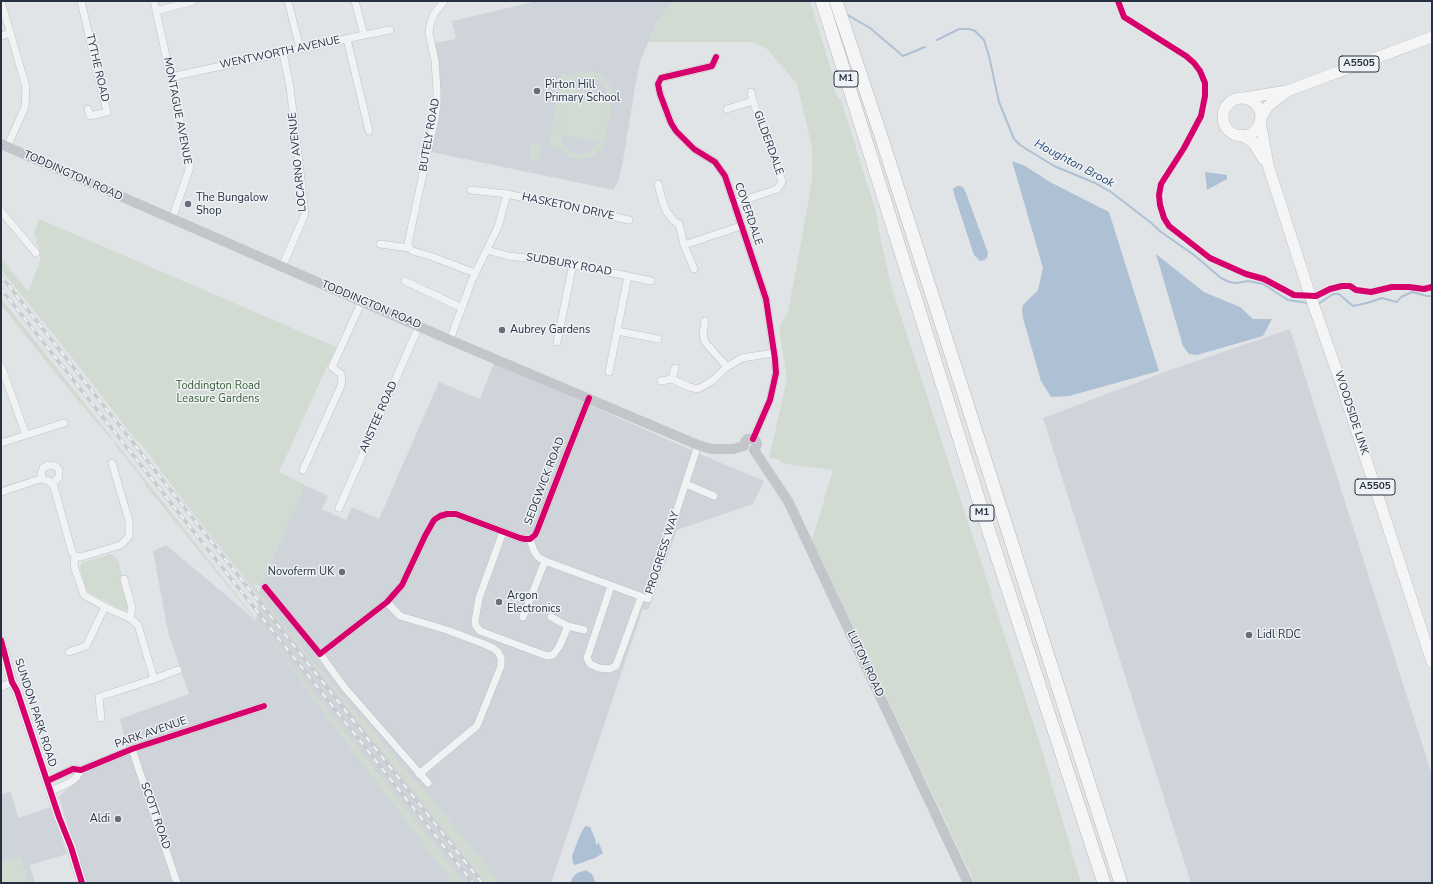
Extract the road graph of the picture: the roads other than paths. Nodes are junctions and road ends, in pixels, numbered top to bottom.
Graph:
1 (1, 1) edge
2 (81, 1) edge
3 (154, 1) edge
4 (193, 1) edge
5 (288, 1) edge
6 (355, 1) edge
7 (444, 1) edge
8 (822, 1) edge
9 (836, 1) edge
10 (156, 11) junction
11 (390, 30) dead end
12 (10, 34) junction
13 (364, 35) junction
14 (1, 36) edge
15 (1432, 37) edge
16 (347, 39) junction
17 (300, 49) junction
18 (283, 53) junction
19 (716, 57) dead end
20 (171, 77) junction
21 (1287, 91) junction
22 (751, 92) dead end
23 (1244, 98) junction
24 (753, 102) junction
25 (88, 109) dead end
26 (727, 109) dead end
27 (1261, 119) junction
28 (369, 131) dead end
29 (1242, 135) junction
30 (4, 146) edge
31 (1268, 165) junction
32 (658, 184) dead end
33 (471, 190) dead end
34 (507, 194) junction
35 (733, 204) junction
36 (1, 211) edge
37 (172, 219) junction
38 (629, 220) dead end
39 (741, 226) junction
40 (380, 244) dead end
41 (684, 245) junction
42 (409, 248) junction
43 (487, 250) junction
44 (36, 253) dead end
45 (573, 264) junction
46 (282, 267) junction
47 (694, 269) dead end
48 (475, 273) junction
49 (628, 276) junction
50 (651, 280) dead end
51 (405, 281) dead end
52 (362, 301) junction
53 (462, 308) junction
54 (705, 321) dead end
55 (419, 326) junction
56 (617, 331) junction
57 (658, 339) dead end
58 (450, 340) junction
59 (557, 342) dead end
60 (774, 353) junction
61 (1, 366) edge
62 (727, 367) junction
63 (675, 368) dead end
64 (609, 372) dead end
65 (672, 379) junction
66 (661, 381) dead end
67 (589, 398) junction
68 (64, 423) dead end
69 (26, 435) junction
70 (753, 439) junction
71 (1, 443) edge
72 (698, 445) junction
73 (744, 446) junction
74 (754, 450) junction
75 (112, 463) dead end
76 (303, 470) dead end
77 (43, 479) junction
78 (52, 484) junction
79 (686, 484) junction
80 (1, 492) edge
81 (714, 496) dead end
82 (978, 501) junction
83 (339, 508) dead end
84 (504, 532) junction
85 (530, 539) junction
86 (75, 556) junction
87 (545, 561) junction
88 (124, 579) dead end
89 (611, 586) junction
90 (265, 587) dead end
91 (641, 597) junction
92 (387, 602) junction
93 (105, 607) junction
94 (524, 617) dead end
95 (551, 617) dead end
96 (130, 618) junction
97 (568, 626) junction
98 (584, 630) dead end
99 (1, 640) edge
100 (69, 652) dead end
101 (320, 654) junction
102 (4, 658) edge
103 (1432, 662) edge
104 (178, 670) dead end
105 (154, 679) junction
106 (12, 682) junction
107 (1, 687) edge
108 (264, 706) dead end
109 (102, 718) dead end
110 (1077, 744) junction
111 (132, 749) junction
112 (81, 770) junction
113 (419, 774) junction
114 (47, 781) junction
115 (428, 783) dead end
116 (51, 791) junction
117 (82, 883) edge
118 (177, 883) edge
119 (968, 883) edge
120 (1094, 883) edge
121 (1104, 883) edge
122 (1121, 883) edge
123 (1129, 883) edge

1 - 12 street
2 - 25 street, TYTHE ROAD
3 - 10 street, MONTAGUE AVENUE
4 - 10 street
5 - 17 street
6 - 13 street
7 - 42 street, BUTELY ROAD
8 - 82 highway, M1
9 - 110 highway, M1
10 - 20 street, MONTAGUE AVENUE
11 - 13 street, WENTWORTH AVENUE
12 - 14 street
12 - 30 street
13 - 16 street, WENTWORTH AVENUE
15 - 21 main road, A5505
16 - 17 street, WENTWORTH AVENUE
16 - 28 street
17 - 18 street, WENTWORTH AVENUE
18 - 20 street, WENTWORTH AVENUE
18 - 46 street, LOCARNO AVENUE
19 - 35 street, COVERDALE
20 - 37 street, MONTAGUE AVENUE
21 - 23 main road, A5505
21 - 27 main road, A5505
22 - 24 street
23 - 27 main road, A5505
23 - 29 main road, A5505
24 - 26 street, GILDERDALE
24 - 35 street, GILDERDALE
27 - 29 main road, A5505
27 - 31 main road, WOODSIDE LINK / A5505
29 - 31 main road, WOODSIDE LINK / A5505
30 - 37 main road, TODDINGTON ROAD
31 - 103 main road, WOODSIDE LINK / A5505
32 - 41 street
33 - 34 street, HASKETON DRIVE
34 - 38 street, HASKETON DRIVE
34 - 43 street, HASKETON DRIVE
35 - 39 street, COVERDALE
36 - 44 street
37 - 46 main road, TODDINGTON ROAD
39 - 41 street
39 - 60 street, COVERDALE
40 - 42 street
41 - 47 street
42 - 48 street
43 - 45 street, SUDBURY ROAD
43 - 48 street, HASKETON DRIVE
45 - 49 street, SUDBURY ROAD
45 - 59 street
46 - 52 main road, TODDINGTON ROAD
48 - 53 street, HASKETON DRIVE
49 - 50 street, SUDBURY ROAD
49 - 56 street
51 - 53 street
52 - 55 main road, TODDINGTON ROAD
52 - 76 street
53 - 58 street, HASKETON DRIVE
54 - 62 street
55 - 58 main road, TODDINGTON ROAD
55 - 83 street, ANSTEE ROAD
56 - 57 street
56 - 64 street
58 - 67 main road, TODDINGTON ROAD
60 - 62 street
60 - 70 street, COVERDALE
61 - 69 street
62 - 65 street
63 - 65 street
65 - 66 street
67 - 72 main road, TODDINGTON ROAD
67 - 85 street, SEDGWICK ROAD
68 - 69 street
69 - 71 street
70 - 73 main road
70 - 74 main road
72 - 73 main road, TODDINGTON ROAD
72 - 79 street, PROGRESS WAY
73 - 74 main road
74 - 119 main road, LUTON ROAD
75 - 86 street
77 - 78 street
77 - 78 street
77 - 80 street
78 - 86 street
79 - 81 street
79 - 91 street, PROGRESS WAY
82 - 120 highway
82 - 121 highway, M1
84 - 85 street, SEDGWICK ROAD
84 - 92 street, SEDGWICK ROAD
84 - 97 street
85 - 87 street, PROGRESS WAY
86 - 93 street
87 - 89 street, PROGRESS WAY
87 - 94 street
88 - 96 street
89 - 91 street, PROGRESS WAY
89 - 91 street
90 - 101 street
92 - 101 street, SEDGWICK ROAD
92 - 113 street
93 - 96 street
93 - 100 street
95 - 97 street
96 - 105 street
97 - 98 street
99 - 102 street, SUNDON PARK ROAD
101 - 113 street
102 - 106 street, SUNDON PARK ROAD
104 - 105 street
105 - 109 street
106 - 107 street
106 - 114 street, SUNDON PARK ROAD
108 - 111 street, PARK AVENUE
110 - 122 highway, M1
110 - 123 highway
111 - 112 street, PARK AVENUE
111 - 118 street, SCOTT ROAD
112 - 114 street, PARK AVENUE
112 - 116 street, PARK AVENUE
113 - 115 street
114 - 116 street, SUNDON PARK ROAD
116 - 117 street, SUNDON PARK ROAD

